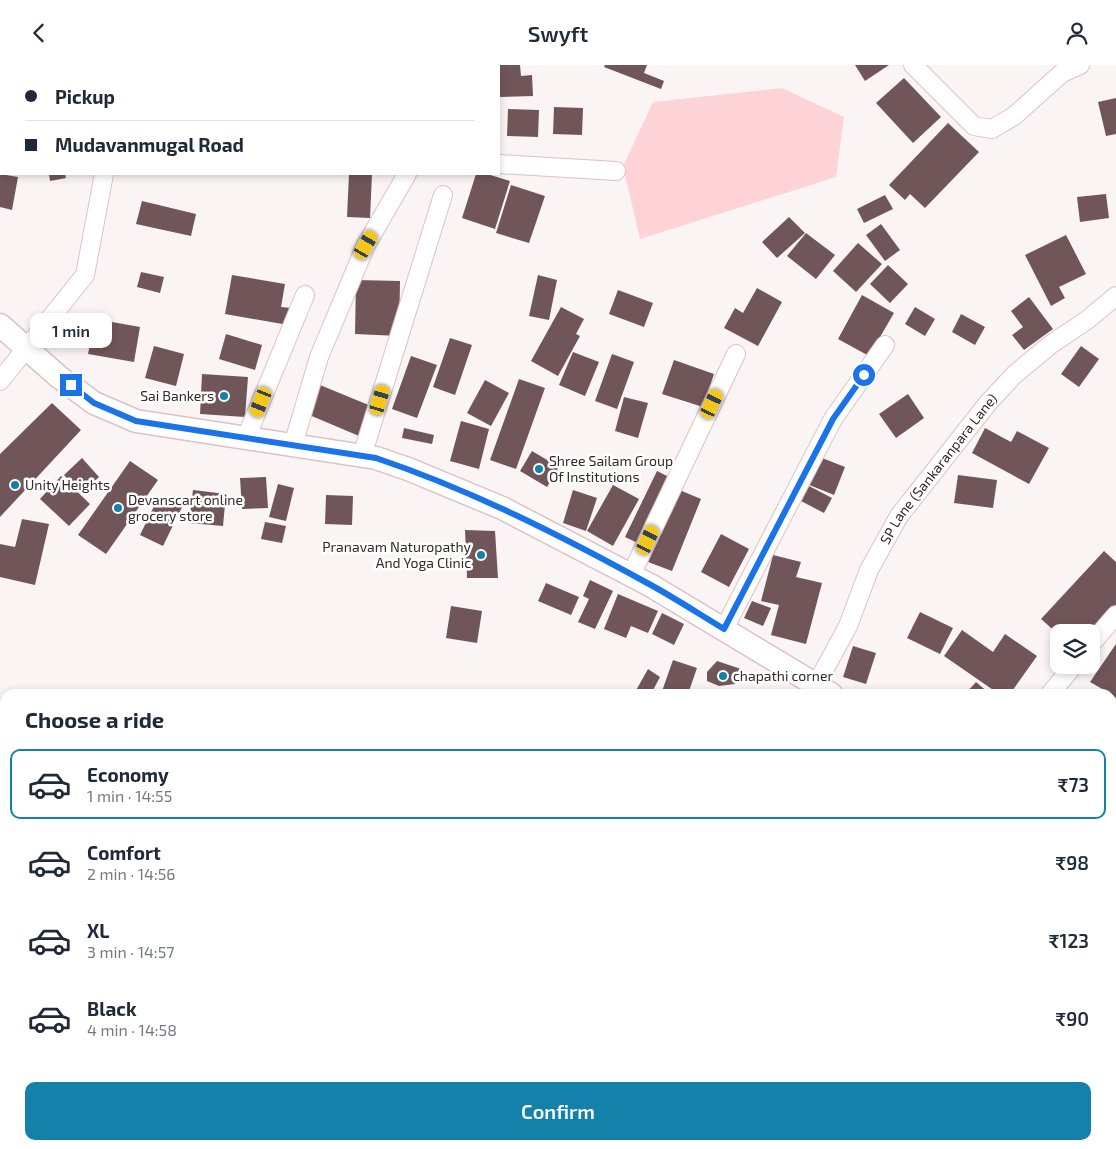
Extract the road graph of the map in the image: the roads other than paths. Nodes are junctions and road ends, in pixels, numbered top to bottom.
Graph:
1 (914, 65) edge
2 (1080, 65) edge
3 (500, 164) edge
4 (616, 171) dead end
5 (104, 175) edge
6 (406, 175) edge
7 (443, 195) dead end
8 (305, 295) dead end
9 (1116, 296) edge
10 (0, 325) edge
11 (885, 345) dead end
12 (27, 349) junction
13 (736, 354) dead end
14 (0, 381) edge
15 (246, 438) junction
16 (293, 445) junction
17 (362, 456) junction
18 (631, 575) junction
19 (1116, 615) edge
20 (724, 629) junction
21 (1100, 634) edge
22 (1067, 674) edge
23 (823, 689) edge
24 (1054, 689) edge

1 - 2 street
3 - 4 street
5 - 12 street
6 - 16 street
7 - 17 street
8 - 15 street
9 - 23 street, SP Lane (Sankaranpara Lane)
10 - 12 street
11 - 20 street
12 - 14 street
12 - 15 street
13 - 18 street
15 - 16 street
16 - 17 street
17 - 18 street
18 - 20 street
19 - 21 street
20 - 23 street
22 - 24 street

